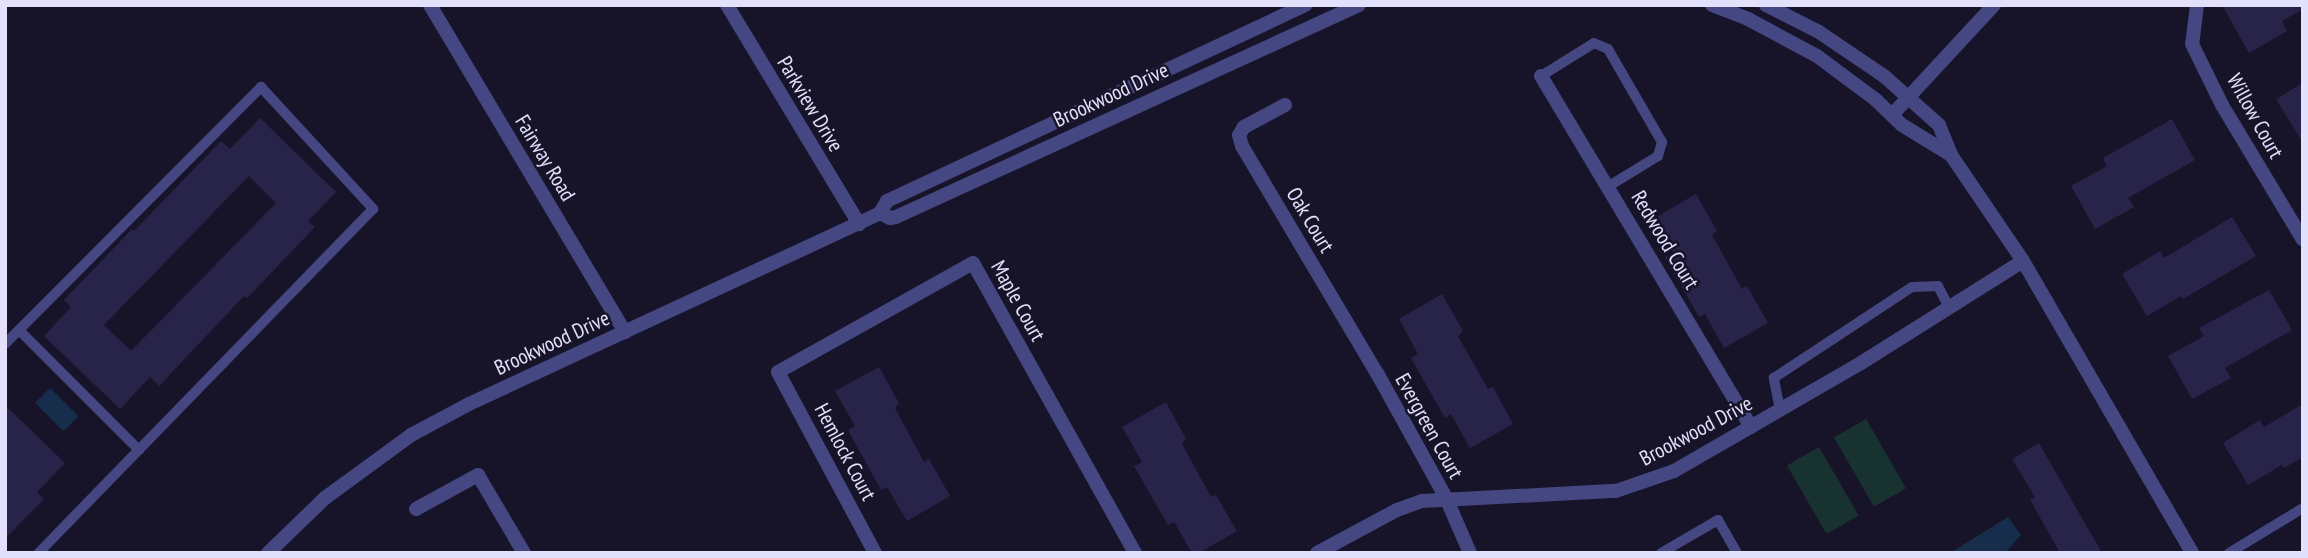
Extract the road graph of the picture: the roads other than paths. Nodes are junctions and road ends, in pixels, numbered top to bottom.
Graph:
1 (430, 5) edge
2 (727, 5) edge
3 (1306, 5) edge
4 (1359, 5) edge
5 (1712, 5) edge
6 (1766, 5) edge
7 (1994, 5) edge
8 (2197, 5) edge
9 (1541, 76) joint
10 (1909, 97) junction
11 (1285, 106) dead end
12 (1892, 115) junction
13 (1951, 155) junction
14 (1609, 187) junction
15 (880, 213) junction
16 (859, 224) junction
17 (2303, 240) edge
18 (2023, 261) junction
19 (1949, 308) junction
20 (19, 330) junction
21 (625, 332) junction
22 (5, 344) edge
23 (778, 372) joint
24 (1377, 373) joint
25 (1780, 410) junction
26 (1751, 427) junction
27 (139, 450) junction
28 (1446, 498) junction
29 (2303, 508) edge
30 (416, 509) dead end
31 (38, 553) edge
32 (268, 553) edge
33 (524, 553) edge
34 (875, 553) edge
35 (1135, 553) edge
36 (1317, 553) edge
37 (1470, 553) edge
38 (1661, 553) edge
39 (1737, 553) edge
40 (2192, 553) edge
41 (2229, 553) edge

1 - 21 street, Fairway Road
2 - 16 street, Parkview Drive
3 - 15 street, Brookwood Drive
4 - 15 street, Brookwood Drive
5 - 12 street
6 - 10 street
7 - 10 street
8 - 17 street, Willow Court
9 - 14 street, Redwood Court
9 - 14 lane
10 - 12 street
10 - 13 street
11 - 24 street, Oak Court
12 - 13 street
13 - 18 street
14 - 26 street, Redwood Court
15 - 16 street, Brookwood Drive
16 - 21 street, Brookwood Drive
18 - 19 street, Brookwood Drive
18 - 40 street
19 - 25 street, Brookwood Drive
19 - 25 lane
20 - 22 lane
20 - 27 lane
20 - 27 lane
21 - 32 street, Brookwood Drive
23 - 34 street, Hemlock Court
23 - 35 street, Maple Court
24 - 28 street, Evergreen Court
25 - 26 street, Brookwood Drive
26 - 28 street, Brookwood Drive
27 - 31 lane
28 - 36 street, Brookwood Drive
28 - 37 street, Evergreen Court
29 - 41 lane
30 - 33 street
38 - 39 lane

